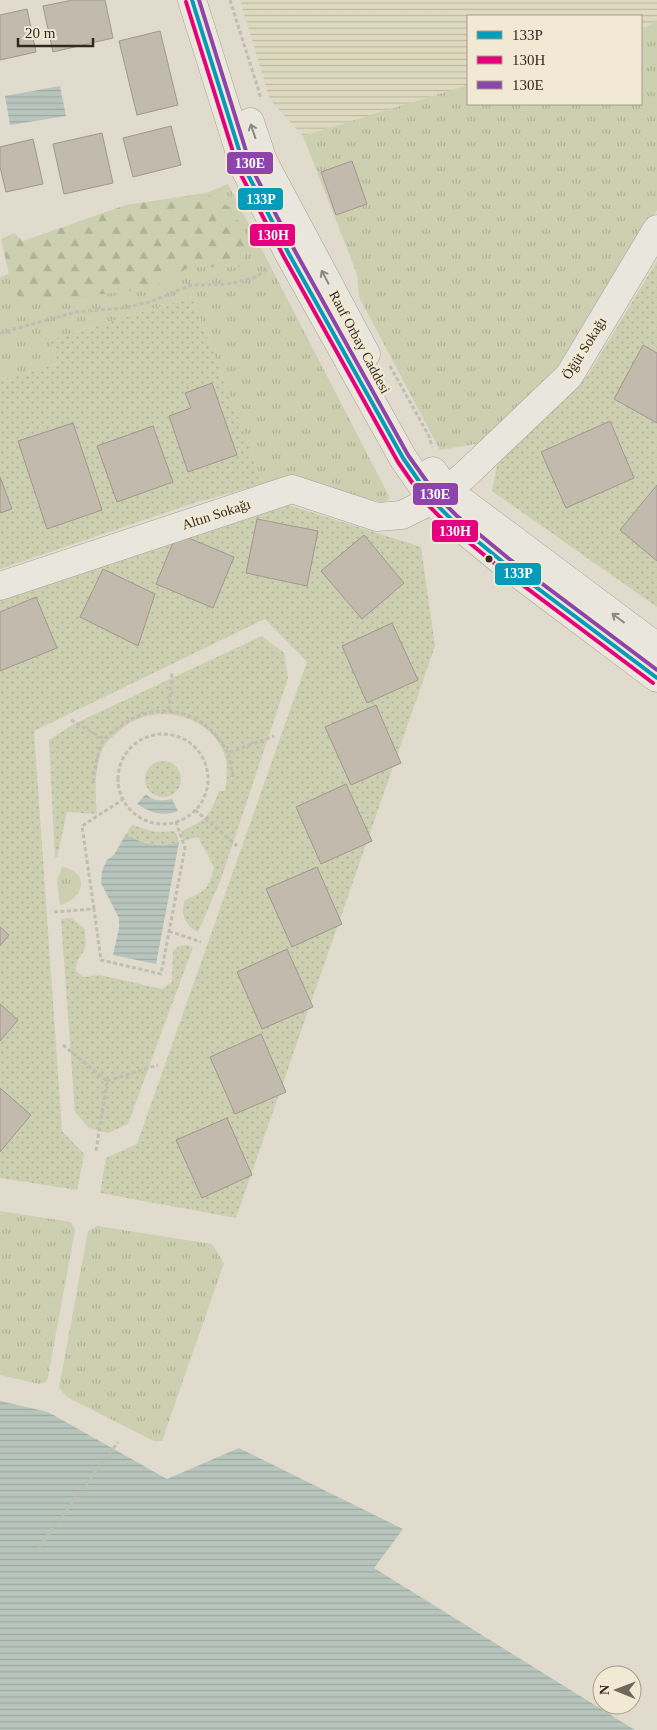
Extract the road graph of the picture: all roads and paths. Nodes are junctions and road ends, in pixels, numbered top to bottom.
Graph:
1 (192, 0) edge
2 (210, 0) edge
3 (230, 0) edge
4 (262, 102) dead end
5 (657, 229) edge
6 (289, 254) junction
7 (0, 333) edge
8 (386, 360) dead end
9 (439, 495) junction
10 (0, 586) edge
11 (657, 647) edge
12 (172, 672) dead end
13 (657, 678) edge
14 (169, 710) junction
15 (71, 720) dead end
16 (274, 736) dead end
17 (104, 738) junction
18 (228, 754) junction
19 (233, 778) dead end
20 (93, 782) dead end
21 (122, 800) junction
22 (195, 810) junction
23 (176, 822) junction
24 (237, 846) dead end
25 (94, 909) junction
26 (54, 912) dead end
27 (169, 931) junction
28 (201, 942) dead end
29 (63, 1045) dead end
30 (158, 1065) dead end
31 (108, 1081) junction
32 (96, 1151) dead end
33 (118, 1442) dead end
34 (35, 1552) dead end

1 - 6 street, Rauf Orbay Caddesi
9 -> 2 street, Rauf Orbay Caddesi
3 - 4 path
5 - 9 street, Öğüt Sokağı
6 - 7 path
6 - 9 street, Rauf Orbay Caddesi
8 - 9 path
9 - 10 street, Altın Sokağı
11 -> 9 street, Rauf Orbay Caddesi
9 - 13 street, Rauf Orbay Caddesi
12 - 14 path
14 - 17 path
14 - 18 path
15 - 17 path
16 - 18 path
17 - 20 path
18 - 19 path
21 - 22 path
21 - 23 path
21 - 25 path
22 - 23 path
22 - 24 path
23 - 27 path
25 - 26 path
25 - 27 path
27 - 28 path
29 - 31 path
30 - 31 path
31 - 32 path
33 - 34 path

